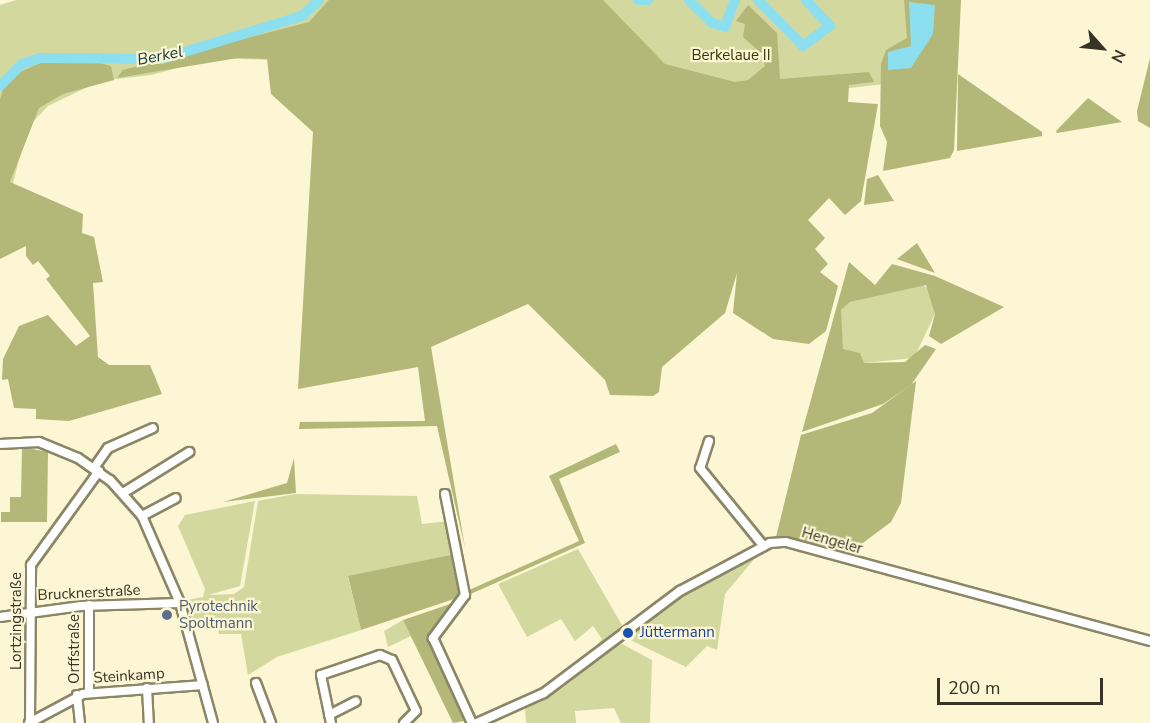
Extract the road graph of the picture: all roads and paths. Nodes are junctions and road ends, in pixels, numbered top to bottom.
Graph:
1 (153, 428) dead end
2 (709, 441) dead end
3 (0, 444) edge
4 (189, 452) dead end
5 (96, 469) junction
6 (123, 493) junction
7 (445, 494) dead end
8 (176, 498) dead end
9 (142, 516) junction
10 (762, 544) junction
11 (180, 603) junction
12 (89, 605) junction
13 (29, 610) junction
14 (0, 617) edge
15 (1150, 641) edge
16 (256, 683) dead end
17 (203, 685) junction
18 (147, 688) junction
19 (89, 693) junction
20 (77, 695) junction
21 (356, 701) dead end
22 (330, 719) edge
23 (30, 723) edge
24 (80, 723) edge
25 (149, 723) edge
26 (213, 723) edge
27 (271, 723) edge
28 (404, 723) edge
29 (472, 723) edge
30 (477, 723) edge

1 - 5 street, Lortzingstraße
2 - 10 street
3 - 5 street
4 - 6 street
5 - 6 street
5 - 13 street, Lortzingstraße
6 - 9 street
7 - 29 street
8 - 9 street
9 - 11 street
10 - 15 street, Hengeler
10 - 30 street, Hengeler
11 - 12 street, Brucknerstraße
11 - 17 street
12 - 13 street, Brucknerstraße
12 - 19 street, Orffstraße
13 - 14 street, Brucknerstraße
13 - 23 street, Lortzingstraße
16 - 27 street
17 - 18 street, Steinkamp
17 - 26 street
18 - 19 street, Steinkamp
18 - 25 street
19 - 20 street, Steinkamp
20 - 23 street, Steinkamp
20 - 24 street
21 - 22 street
22 - 28 street

